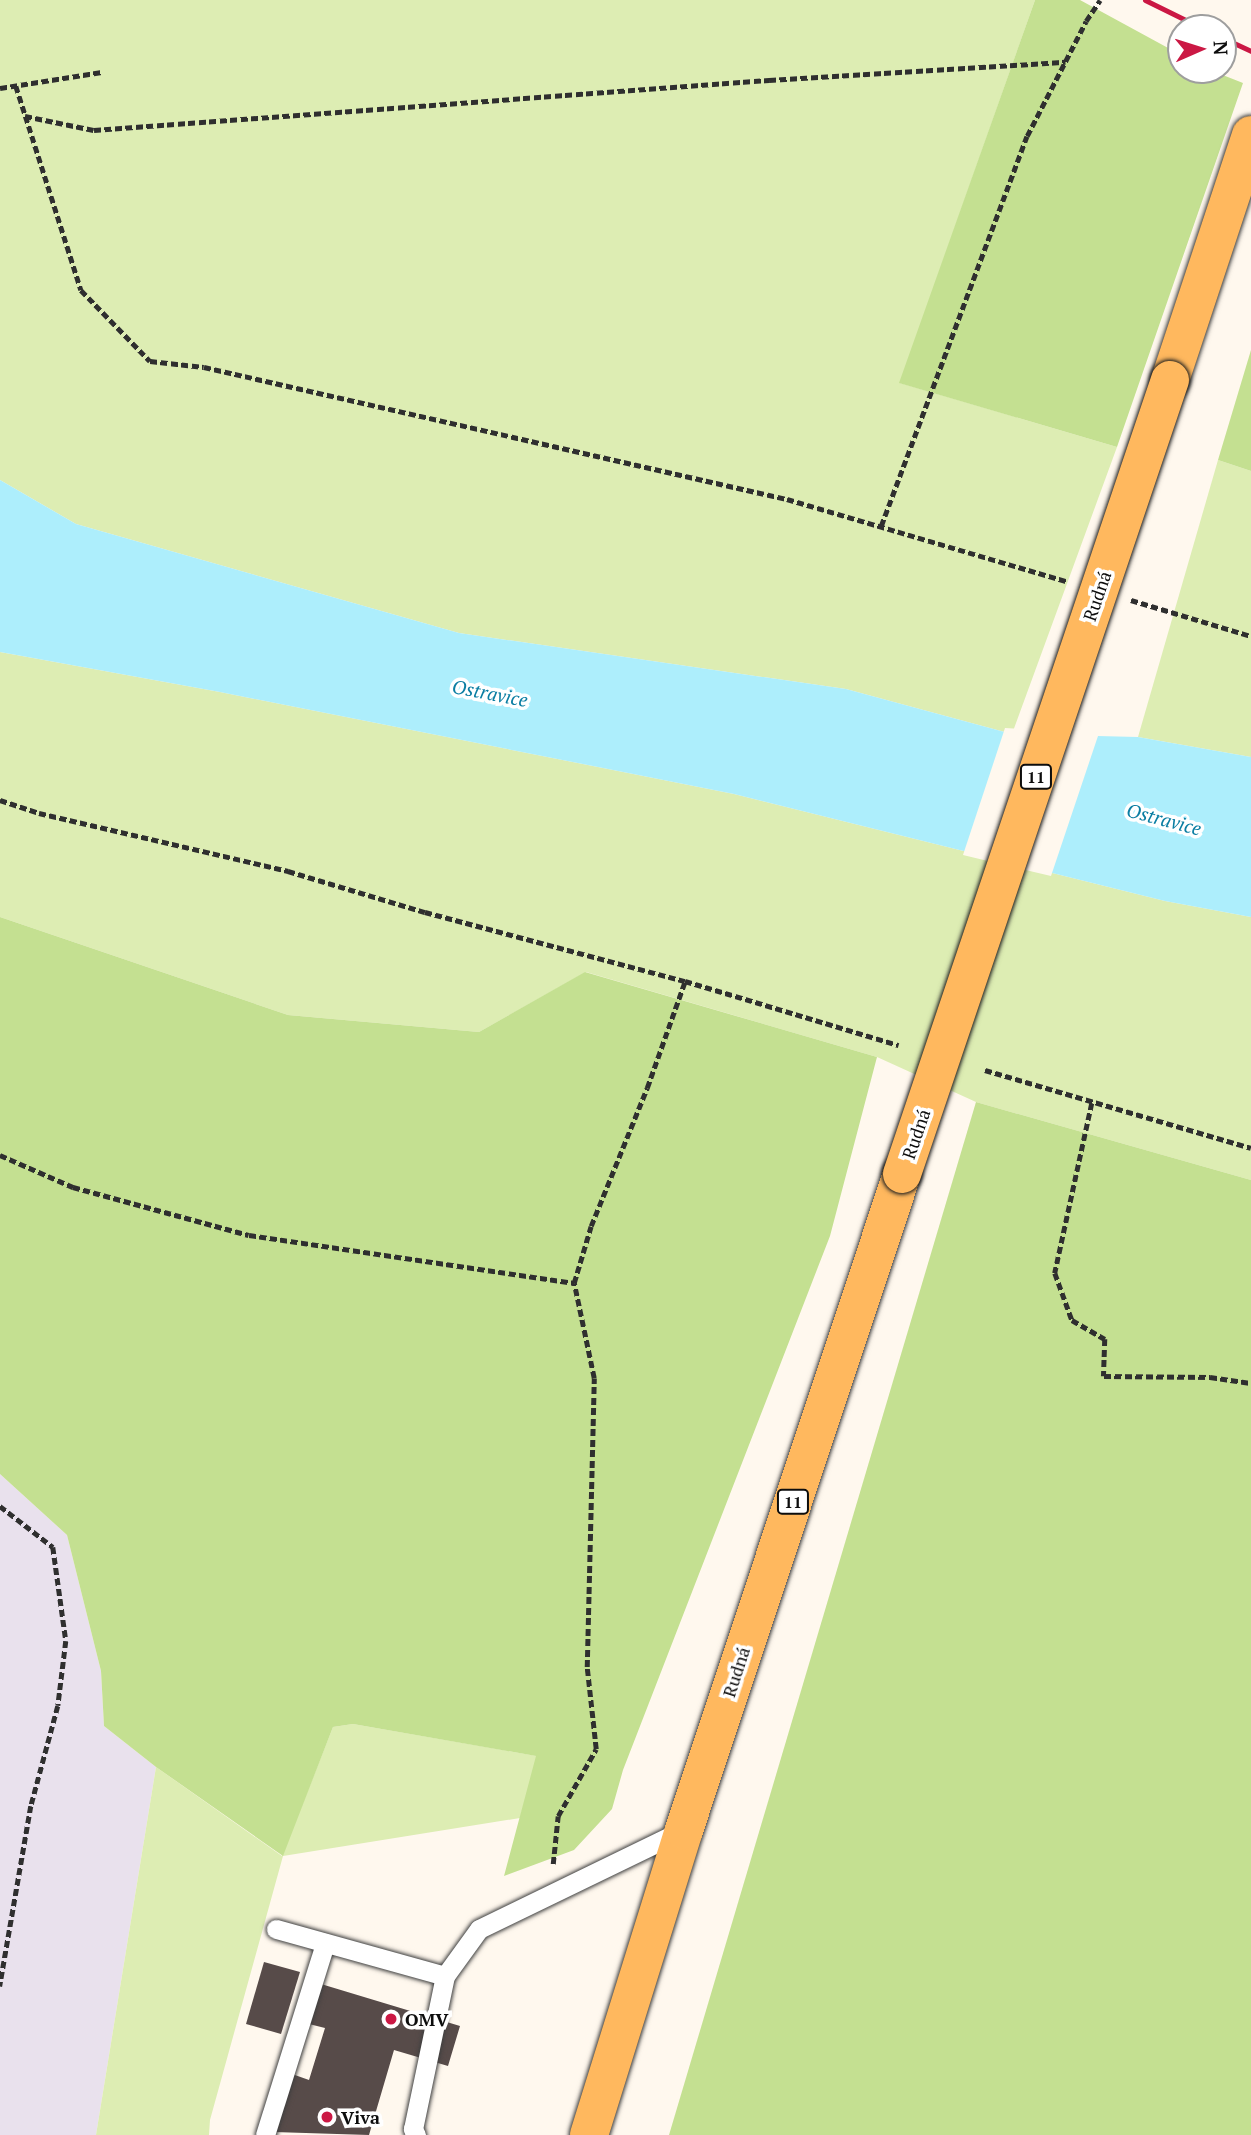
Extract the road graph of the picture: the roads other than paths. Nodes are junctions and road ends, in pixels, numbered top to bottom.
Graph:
1 (1251, 135) edge
2 (684, 1829) junction
3 (276, 1929) dead end
4 (325, 1942) junction
5 (445, 1976) junction
6 (265, 2135) edge
7 (416, 2135) edge
8 (589, 2135) edge

1 - 2 main road, Rudná / 11, bridge
2 - 5 lane
2 - 8 main road, Rudná / 11
3 - 4 lane
4 - 5 lane
4 - 6 lane
5 - 7 lane

